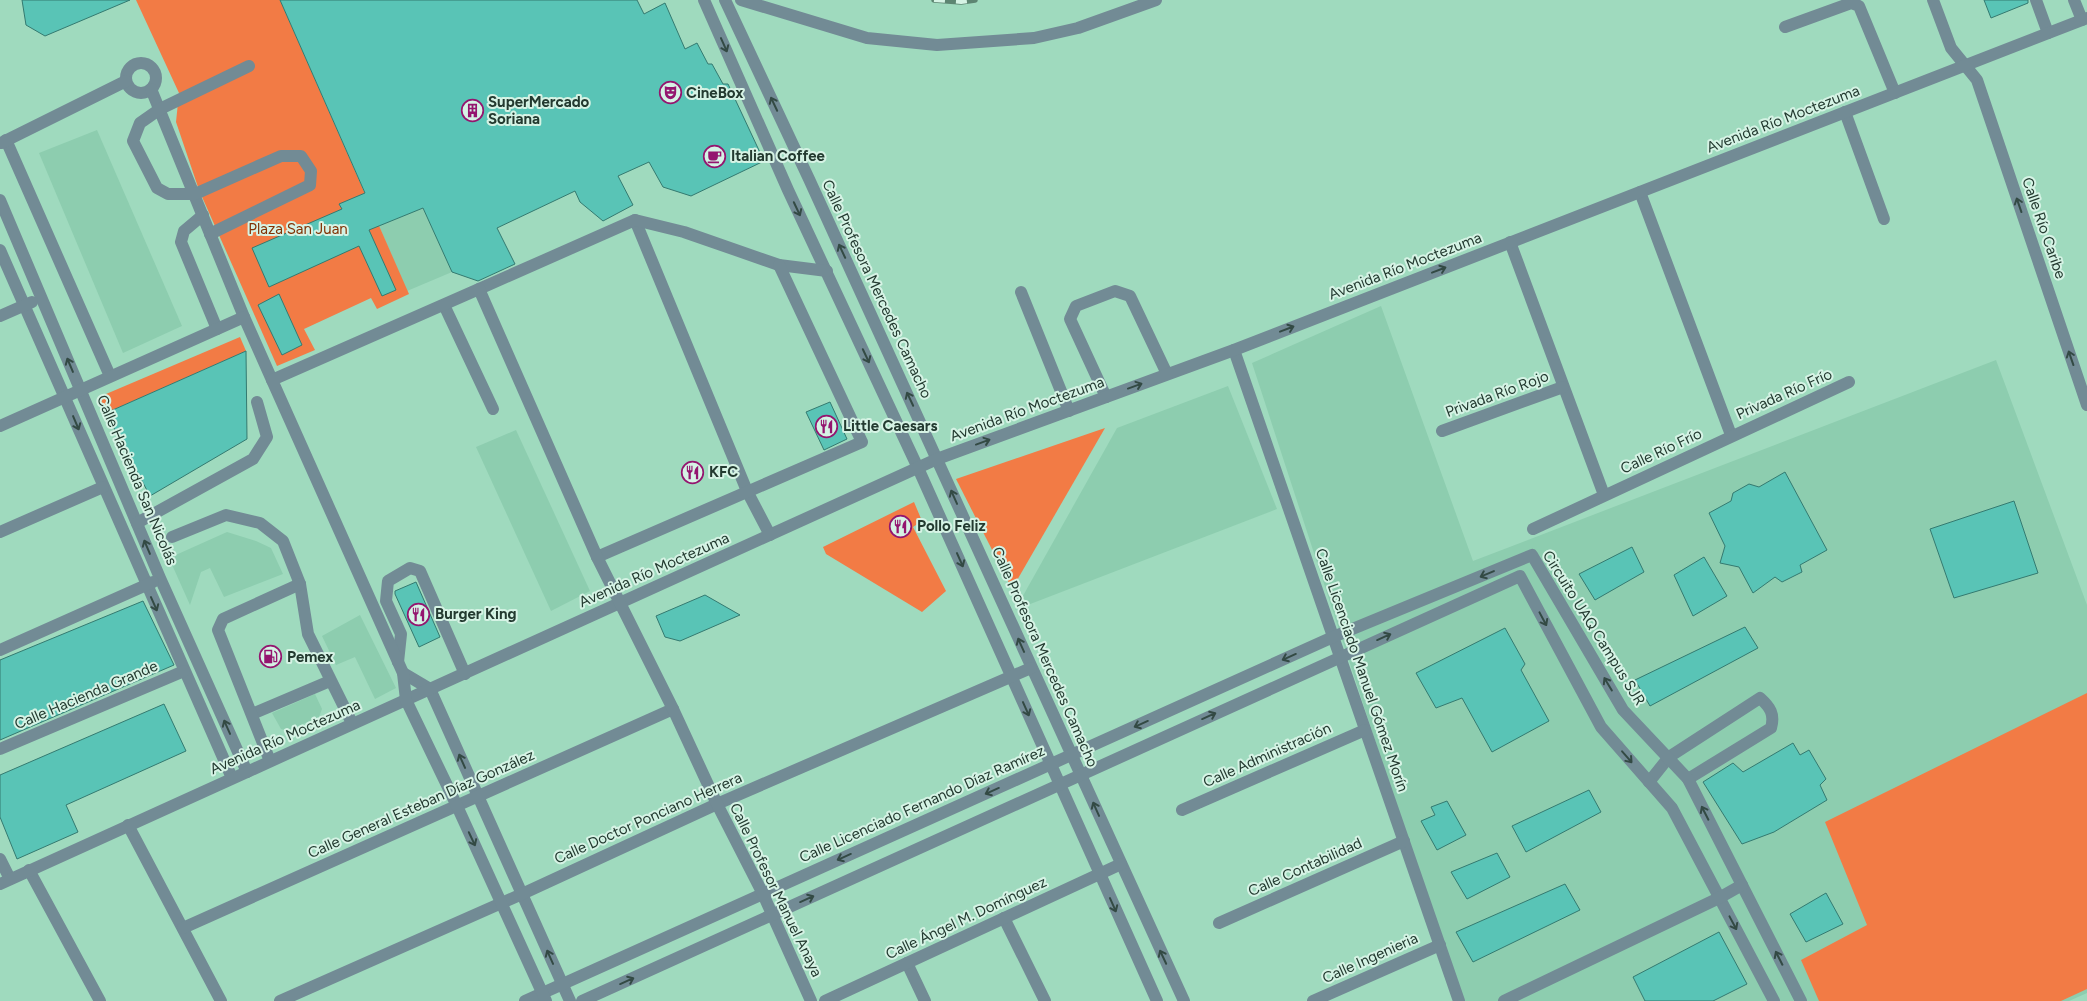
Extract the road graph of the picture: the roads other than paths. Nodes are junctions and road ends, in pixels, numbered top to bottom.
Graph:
1 (704, 0) edge
2 (725, 0) edge
3 (741, 0) edge
4 (1156, 0) edge
5 (1933, 0) edge
6 (2036, 0) edge
7 (2074, 0) edge
8 (2084, 19) edge
9 (1784, 27) dead end
10 (2048, 33) junction
11 (1965, 65) junction
12 (249, 66) dead end
13 (126, 81) junction
14 (151, 89) junction
15 (1894, 93) junction
16 (160, 110) junction
17 (1845, 112) junction
18 (3, 142) edge
19 (809, 179) junction
20 (788, 190) junction
21 (1640, 192) junction
22 (195, 194) junction
23 (1, 204) edge
24 (202, 215) junction
25 (1884, 219) dead end
26 (635, 220) junction
27 (210, 234) junction
28 (1510, 242) junction
29 (0, 250) edge
30 (780, 265) junction
31 (826, 272) junction
32 (479, 289) junction
33 (1021, 292) dead end
34 (41, 297) junction
35 (26, 305) junction
36 (444, 305) junction
37 (0, 316) edge
38 (244, 317) junction
39 (217, 329) junction
40 (1234, 350) junction
41 (1167, 374) junction
42 (110, 376) junction
43 (272, 380) junction
44 (1849, 382) dead end
45 (1563, 387) junction
46 (81, 389) junction
47 (65, 397) junction
48 (1106, 397) junction
49 (257, 402) dead end
50 (2087, 405) edge
51 (493, 409) dead end
52 (1069, 411) junction
53 (0, 426) edge
54 (1442, 431) dead end
55 (1731, 436) junction
56 (937, 459) junction
57 (918, 468) junction
58 (103, 487) junction
59 (748, 491) junction
60 (1604, 495) junction
61 (137, 523) junction
62 (1533, 529) dead end
63 (0, 532) edge
64 (770, 535) junction
65 (172, 537) dead end
66 (597, 557) junction
67 (160, 578) junction
68 (300, 584) junction
69 (146, 585) junction
70 (621, 603) junction
71 (1333, 637) junction
72 (0, 650) edge
73 (1340, 657) junction
74 (400, 668) junction
75 (1031, 668) junction
76 (184, 671) junction
77 (465, 674) junction
78 (1011, 677) junction
79 (330, 680) junction
80 (430, 689) junction
81 (406, 700) junction
82 (673, 709) junction
83 (252, 714) junction
84 (352, 724) junction
85 (1365, 730) junction
86 (0, 749) edge
87 (1071, 755) junction
88 (1669, 757) junction
89 (270, 761) junction
90 (1050, 764) junction
91 (247, 772) junction
92 (1080, 775) junction
93 (232, 778) junction
94 (1688, 779) junction
95 (1649, 782) junction
96 (1059, 784) junction
97 (478, 797) junction
98 (717, 804) junction
99 (457, 806) junction
100 (1182, 810) dead end
101 (128, 826) junction
102 (1404, 841) junction
103 (0, 859) edge
104 (1121, 864) junction
105 (29, 870) junction
106 (1099, 874) junction
107 (5, 881) edge
108 (1742, 885) junction
109 (522, 894) junction
110 (763, 894) junction
111 (1719, 898) junction
112 (502, 903) junction
113 (772, 915) junction
114 (1004, 918) junction
115 (1218, 923) dead end
116 (183, 928) junction
117 (1440, 945) junction
118 (908, 963) junction
119 (562, 984) junction
120 (545, 997) edge
121 (100, 1001) edge
122 (221, 1001) edge
123 (280, 1001) edge
124 (525, 1001) edge
125 (570, 1001) edge
126 (582, 1001) edge
127 (811, 1001) edge
128 (825, 1001) edge
129 (925, 1001) edge
130 (1045, 1001) edge
131 (1156, 1001) edge
132 (1184, 1001) edge
133 (1313, 1001) edge
134 (1459, 1001) edge
135 (1504, 1001) edge
136 (1774, 1001) edge
137 (1801, 1001) edge

1 -> 20 street
19 -> 2 street, Calle Profesora Mercedes Camacho
3 - 4 street
5 - 11 street, Calle Río Caribe
6 - 10 street
7 - 8 street
8 - 10 street, Avenida Río Moctezuma
9 - 15 street
10 - 11 street, Avenida Río Moctezuma
11 - 15 street, Avenida Río Moctezuma
50 -> 11 street, Calle Río Caribe
12 - 16 street
13 - 14 street
13 - 14 street
13 - 18 street
14 - 16 street
15 - 17 street, Avenida Río Moctezuma
16 - 22 street
16 - 22 street
17 - 21 street, Avenida Río Moctezuma
17 - 25 street
18 - 42 street
19 - 20 street
56 -> 19 street, Calle Profesora Mercedes Camacho
20 -> 31 street
21 - 28 street, Avenida Río Moctezuma
21 - 55 street
22 - 24 street
22 - 27 street
23 - 34 street, Calle Hacienda San Nicolás
24 - 27 street
24 - 39 street
26 - 30 street
26 - 32 street
26 - 59 street
27 - 38 street
40 -> 28 street, Avenida Río Moctezuma
28 - 45 street
29 - 35 street
30 - 31 street
30 - 59 street
31 -> 57 street
32 - 36 street
32 - 66 street, Calle Profesor Manuel Anaya
33 - 52 street
34 - 35 street
46 -> 34 street, Calle Hacienda San Nicolás
35 - 37 street
35 - 47 street
36 - 43 street
36 - 51 street
38 - 39 street
38 - 43 street
39 - 42 street
40 - 41 street, Avenida Río Moctezuma
40 - 71 street, Calle Licenciado Manuel Gómez Morín
48 -> 41 street, Avenida Río Moctezuma
41 - 48 street
42 - 46 street
43 - 74 street
44 - 55 street, Privada Río Frío
45 - 54 street, Privada Río Rojo
45 - 60 street
46 - 47 street
46 - 61 street, Calle Hacienda San Nicolás
47 - 53 street
47 -> 58 street
48 - 52 street, Avenida Río Moctezuma
49 - 61 street
56 -> 52 street, Avenida Río Moctezuma
55 - 60 street, Calle Río Frío
56 - 57 street, Avenida Río Moctezuma
75 -> 56 street, Calle Profesora Mercedes Camacho
57 - 64 street, Avenida Río Moctezuma
57 -> 78 street
58 - 63 street
58 - 69 street
59 - 64 street
59 - 66 street
60 - 62 street, Calle Río Frío
67 -> 61 street, Calle Hacienda San Nicolás
64 - 70 street, Avenida Río Moctezuma
65 - 68 street
66 - 70 street, Calle Profesor Manuel Anaya
67 - 69 street
91 -> 67 street, Calle Hacienda San Nicolás
68 - 79 street
68 - 83 street
69 - 72 street
69 -> 76 street
70 - 77 street, Avenida Río Moctezuma
70 - 82 street, Calle Profesor Manuel Anaya
71 - 73 street, Calle Licenciado Manuel Gómez Morín
71 -> 87 street, Calle Licenciado Fernando Díaz Ramírez
88 -> 71 street, Circuito UAQ Campus SJR
73 - 85 street, Calle Licenciado Manuel Gómez Morín
92 -> 73 street
73 -> 95 street
74 - 77 street
74 - 80 street
74 - 81 street
75 - 78 street, Calle Doctor Ponciano Herrera
75 - 87 street, Calle Profesora Mercedes Camacho
76 - 86 street, Calle Hacienda Grande
76 - 93 street
77 - 80 street, Avenida Río Moctezuma
78 -> 90 street
78 - 98 street, Calle Doctor Ponciano Herrera
79 - 83 street
79 - 84 street
80 - 81 street, Avenida Río Moctezuma
97 -> 80 street
81 - 84 street, Avenida Río Moctezuma
81 - 99 street
82 - 97 street, Calle General Esteban Díaz González
82 - 98 street, Calle Profesor Manuel Anaya
83 - 89 street
84 - 89 street, Avenida Río Moctezuma
85 - 100 street, Calle Administración
85 - 102 street, Calle Licenciado Manuel Gómez Morín
87 - 90 street, Calle Licenciado Fernando Díaz Ramírez
87 - 92 street, Calle Profesora Mercedes Camacho
88 - 94 street, Circuito UAQ Campus SJR
88 - 94 street
88 - 95 street
89 - 91 street, Avenida Río Moctezuma
90 - 96 street
90 -> 110 street, Calle Licenciado Fernando Díaz Ramírez
91 - 93 street, Avenida Río Moctezuma
92 - 96 street
104 -> 92 street, Calle Profesora Mercedes Camacho
93 - 101 street, Avenida Río Moctezuma
108 -> 94 street, Circuito UAQ Campus SJR
95 - 111 street
96 - 106 street
113 -> 96 street
97 - 99 street, Calle General Esteban Díaz González
97 - 109 street
98 - 109 street, Calle Doctor Ponciano Herrera
98 - 110 street, Calle Profesor Manuel Anaya
99 -> 112 street
99 - 116 street, Calle General Esteban Díaz González
101 - 105 street, Avenida Río Moctezuma
101 - 116 street
102 - 115 street, Calle Contabilidad
102 - 117 street, Calle Licenciado Manuel Gómez Morín
103 - 107 street
104 - 106 street, Calle Ángel M. Domínguez
132 -> 104 street, Calle Profesora Mercedes Camacho
105 - 107 street, Avenida Río Moctezuma
105 - 121 street
106 - 114 street, Calle Ángel M. Domínguez
106 -> 131 street
108 - 111 street
137 -> 108 street, Circuito UAQ Campus SJR
109 - 112 street, Calle Doctor Ponciano Herrera
119 -> 109 street
110 - 113 street, Calle Profesor Manuel Anaya
110 - 119 street, Calle Licenciado Fernando Díaz Ramírez
111 - 135 street
111 -> 136 street
112 - 120 street
112 - 123 street, Calle Doctor Ponciano Herrera
126 -> 113 street
113 - 127 street, Calle Profesor Manuel Anaya
114 - 118 street, Calle Ángel M. Domínguez
114 - 130 street
116 - 122 street
117 - 133 street, Calle Ingenieria
117 - 134 street, Calle Licenciado Manuel Gómez Morín
118 - 128 street, Calle Ángel M. Domínguez
118 - 129 street
119 - 120 street, Calle Licenciado Fernando Díaz Ramírez
119 - 125 street
120 - 124 street, Calle Licenciado Fernando Díaz Ramírez

